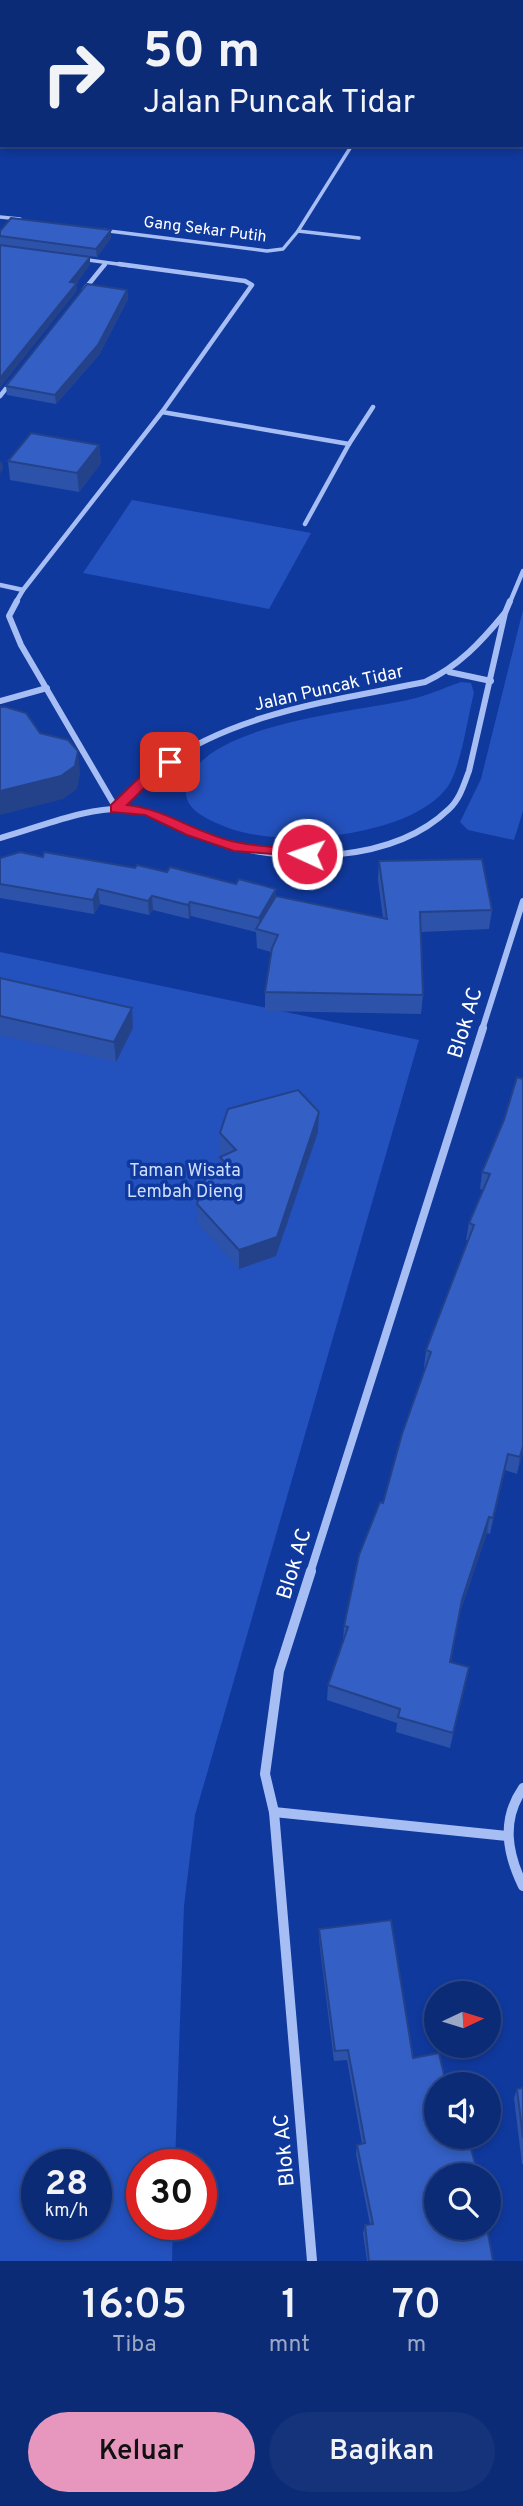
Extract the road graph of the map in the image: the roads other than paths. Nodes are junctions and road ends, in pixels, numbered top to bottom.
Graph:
1 (351, 147) edge
2 (0, 217) edge
3 (27, 220) edge
4 (93, 229) edge
5 (298, 231) junction
6 (359, 238) dead end
7 (79, 259) edge
8 (106, 263) junction
9 (80, 295) edge
10 (20, 371) edge
11 (0, 396) edge
12 (373, 407) dead end
13 (162, 412) junction
14 (349, 444) junction
15 (305, 524) dead end
16 (523, 570) edge
17 (0, 585) edge
18 (23, 590) junction
19 (505, 613) junction
20 (449, 672) junction
21 (491, 681) junction
22 (47, 688) junction
23 (0, 701) edge
24 (116, 808) junction
25 (0, 838) edge
26 (523, 901) edge
27 (523, 1788) edge
28 (274, 1812) junction
29 (507, 1836) junction
30 (523, 1886) edge
31 (313, 2261) edge

1 - 5 street, Gang Sekar Putih
2 - 3 street
4 - 5 street, Gang Sekar Putih
5 - 6 street
7 - 8 street
8 - 9 street
8 - 13 street
10 - 11 street
12 - 14 street
13 - 14 street
13 - 18 street
14 - 15 street
16 - 19 street, Jalan Puncak Tidar
17 - 18 street
18 - 22 street
19 - 20 street, Jalan Puncak Tidar
19 - 21 street, Jalan Puncak Tidar
20 - 21 street
20 - 24 street, Jalan Puncak Tidar
21 - 24 street, Jalan Puncak Tidar
22 - 23 street
22 - 24 street
24 - 25 street, Jalan Puncak Tidar
26 - 28 street, Blok AC
27 - 29 street
28 - 29 street
28 - 31 street, Blok AC
29 - 30 street

